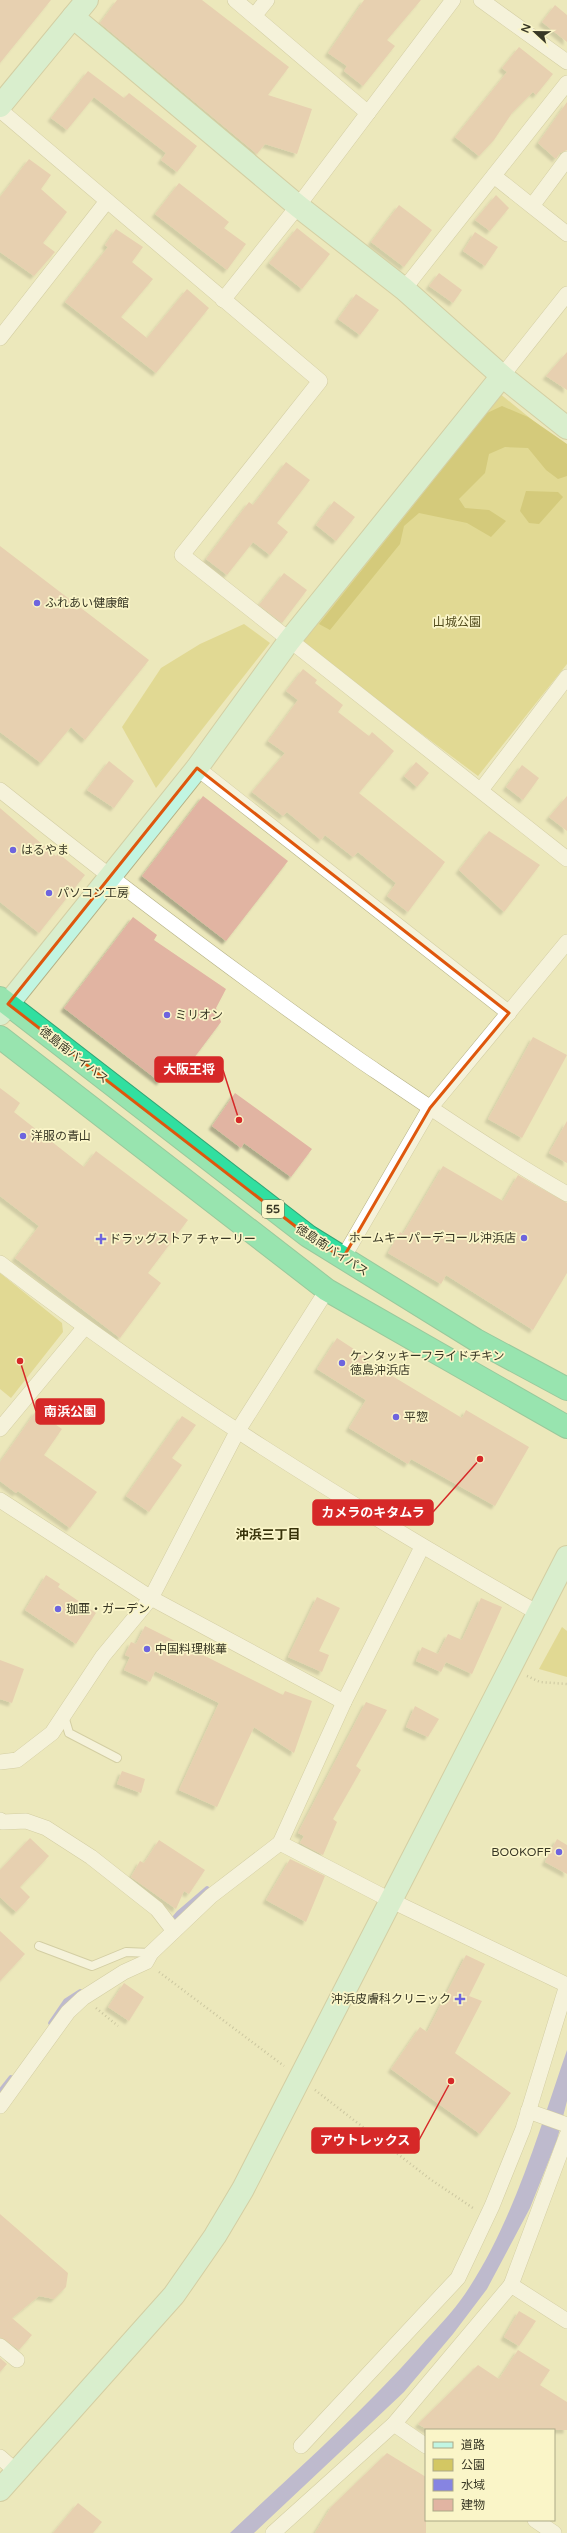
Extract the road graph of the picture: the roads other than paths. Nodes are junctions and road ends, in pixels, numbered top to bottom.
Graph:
1 (87, 0) edge
2 (235, 0) edge
3 (267, 0) edge
4 (453, 0) edge
5 (481, 0) edge
6 (254, 16) junction
7 (73, 17) junction
8 (567, 62) edge
9 (567, 83) edge
10 (0, 106) edge
11 (0, 110) edge
12 (368, 113) junction
13 (567, 158) edge
14 (494, 176) junction
15 (107, 201) junction
16 (298, 206) junction
17 (532, 206) junction
18 (567, 234) edge
19 (404, 288) junction
20 (567, 294) edge
21 (223, 300) junction
22 (0, 338) edge
23 (502, 376) junction
24 (567, 428) edge
25 (289, 641) junction
26 (567, 676) edge
27 (196, 768) junction
28 (0, 790) edge
29 (481, 790) junction
30 (567, 859) edge
31 (110, 877) junction
32 (567, 942) edge
33 (3, 1006) edge
34 (509, 1013) junction
35 (0, 1037) edge
36 (430, 1108) junction
37 (567, 1194) edge
38 (343, 1258) junction
39 (0, 1263) edge
40 (327, 1290) junction
41 (84, 1328) junction
42 (567, 1388) edge
43 (567, 1427) edge
44 (0, 1429) edge
45 (237, 1432) junction
46 (0, 1500) edge
47 (422, 1547) junction
48 (567, 1557) edge
49 (151, 1598) junction
50 (538, 1613) junction
51 (344, 1702) junction
52 (64, 1716) junction
53 (117, 1758) dead end
54 (0, 1762) edge
55 (0, 1820) edge
56 (280, 1843) junction
57 (390, 1900) junction
58 (174, 1931) junction
59 (39, 1946) dead end
60 (149, 1958) junction
61 (5, 2091) edge
62 (0, 2106) edge
63 (528, 2111) junction
64 (567, 2125) edge
65 (567, 2135) edge
66 (511, 2285) junction
67 (567, 2321) edge
68 (0, 2346) edge
69 (17, 2360) dead end
70 (394, 2424) junction
71 (425, 2445) edge
72 (302, 2446) dead end
73 (0, 2457) edge
74 (17, 2472) junction
75 (0, 2490) edge
76 (536, 2521) edge
77 (273, 2533) edge
78 (554, 2533) edge

1 - 7 street
2 - 6 street
3 - 6 street
4 - 12 street
5 - 8 street
6 - 12 street
7 - 10 street
7 - 16 street
9 - 14 street
11 - 15 street
12 - 16 street
13 - 17 street
14 - 17 street
14 - 19 street
15 - 21 street
15 - 22 street
16 - 19 street
16 - 21 street
17 - 18 street
19 - 23 street
20 - 23 street
21 - 25 street
23 - 24 street
23 - 25 street
25 - 27 street
25 - 29 street
26 - 29 street
27 - 31 street
27 - 34 street
28 - 31 street
29 - 30 street
31 - 33 street
31 - 36 street
32 - 34 street
33 - 38 highway, 徳島南バイパス / 55
34 - 36 street
35 - 40 highway, 55
36 - 37 street
36 - 38 street
38 - 42 highway, 徳島南バイパス / 55
39 - 41 street
40 - 43 highway, 55
40 - 45 street
41 - 44 street
41 - 45 street
45 - 47 street
45 - 49 street
46 - 49 street
47 - 50 street
47 - 51 street
48 - 50 street
49 - 51 street
49 - 52 street
50 - 57 street
51 - 56 street
52 - 53 lane
52 - 54 street
55 - 58 street
56 - 57 street
56 - 58 street
57 - 63 street
57 - 74 street
58 - 60 street
59 - 60 lane
60 - 61 street
61 - 62 street
63 - 64 street
63 - 72 street
65 - 66 street
66 - 67 street
66 - 70 street
68 - 69 street
70 - 71 street
70 - 77 street
73 - 74 street
74 - 75 street
76 - 78 street

